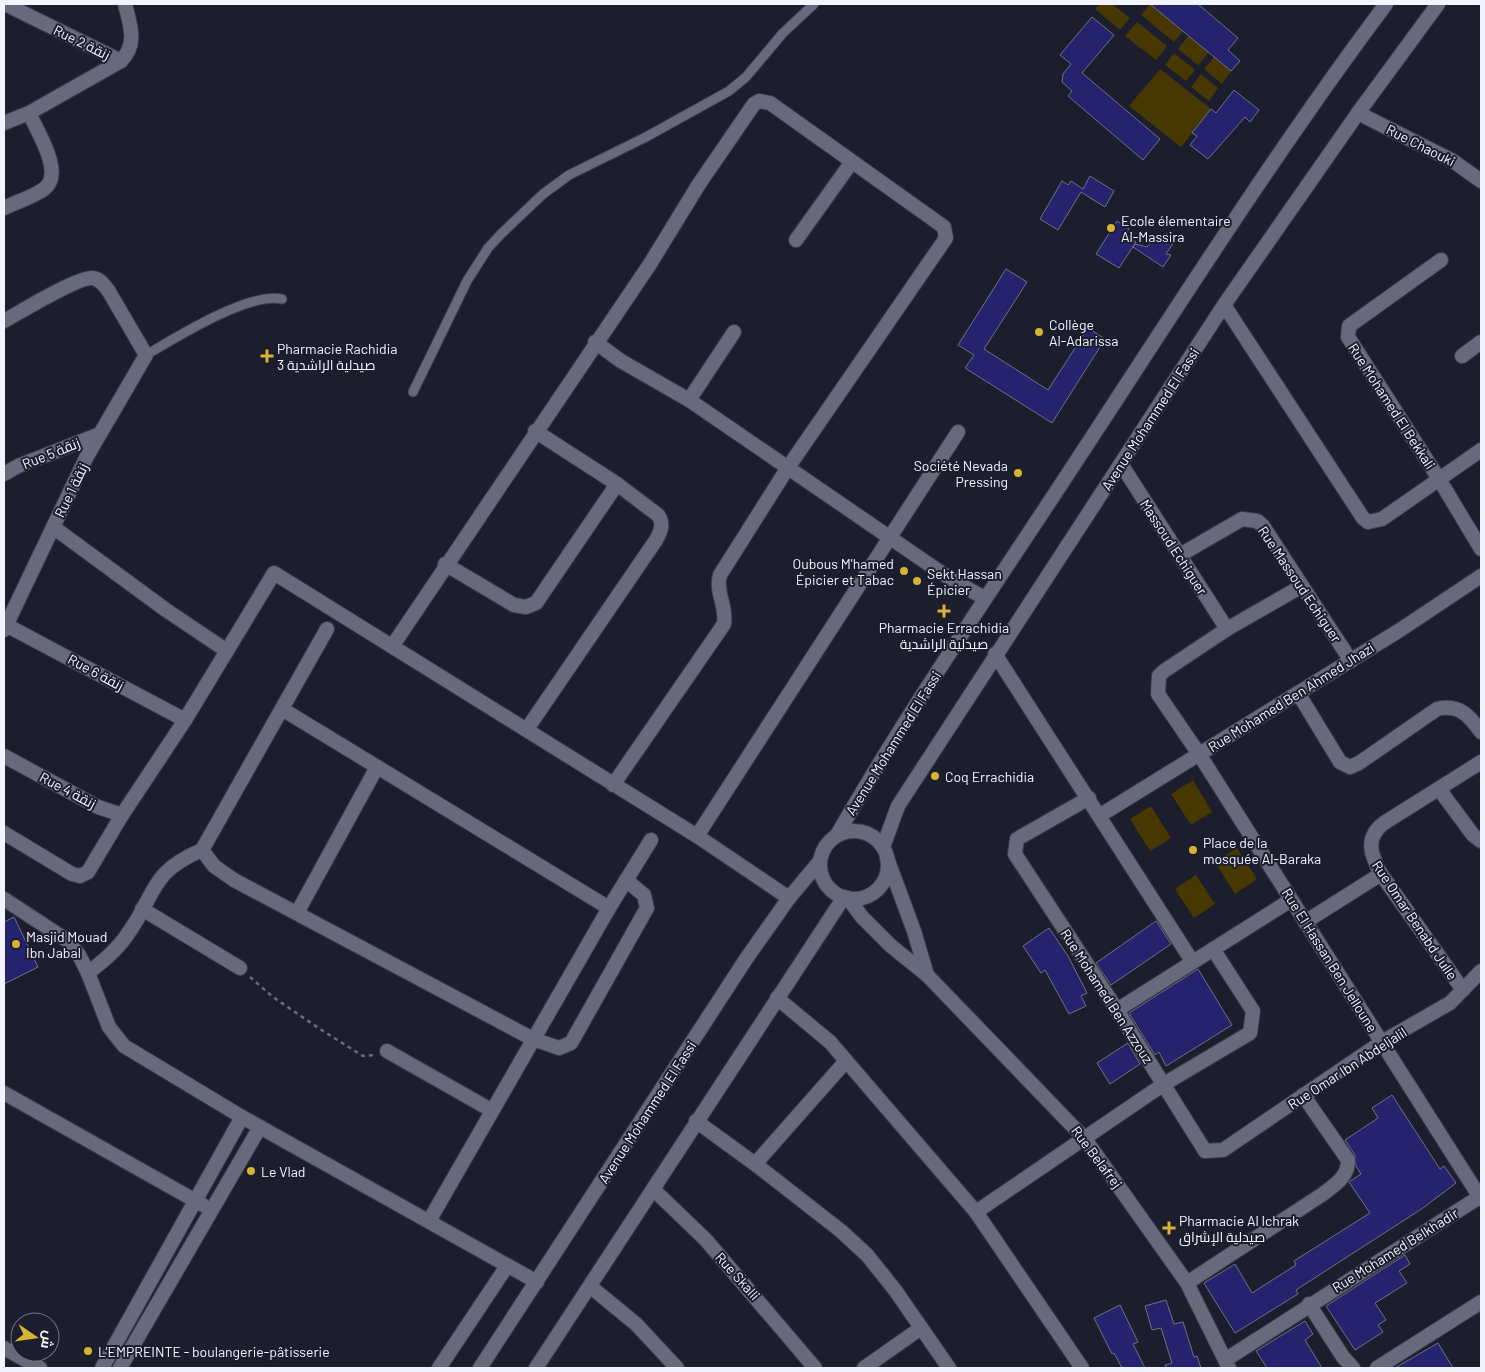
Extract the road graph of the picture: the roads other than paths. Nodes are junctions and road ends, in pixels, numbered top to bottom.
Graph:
1 (5, 4) edge
2 (125, 4) edge
3 (814, 4) edge
4 (1386, 4) edge
5 (1438, 4) edge
6 (121, 61) junction
7 (29, 113) junction
8 (1358, 113) junction
9 (4, 123) edge
10 (851, 163) junction
11 (1481, 180) edge
12 (4, 208) edge
13 (796, 240) dead end
14 (1441, 260) dead end
15 (282, 300) dead end
16 (1224, 305) junction
17 (4, 321) edge
18 (734, 332) dead end
19 (596, 342) junction
20 (1481, 342) edge
21 (146, 355) junction
22 (1462, 356) dead end
23 (413, 392) dead end
24 (689, 400) junction
25 (536, 431) junction
26 (958, 432) dead end
27 (100, 434) junction
28 (1481, 450) edge
29 (1121, 464) junction
30 (787, 469) junction
31 (4, 474) edge
32 (1439, 479) junction
33 (617, 484) junction
34 (53, 527) junction
35 (888, 538) junction
36 (1481, 549) edge
37 (1180, 555) junction
38 (445, 564) junction
39 (1481, 576) edge
40 (1302, 586) junction
41 (984, 598) junction
42 (5, 628) edge
43 (327, 629) dead end
44 (1228, 629) junction
45 (393, 645) junction
46 (227, 651) junction
47 (995, 654) junction
48 (1351, 661) junction
49 (1298, 693) junction
50 (282, 709) junction
51 (185, 720) junction
52 (527, 729) junction
53 (1481, 732) edge
54 (1199, 754) junction
55 (4, 756) edge
56 (1481, 762) edge
57 (377, 767) junction
58 (613, 785) junction
59 (1439, 788) junction
60 (1089, 798) junction
61 (126, 810) junction
62 (1099, 816) junction
63 (4, 833) edge
64 (837, 835) junction
65 (697, 836) junction
66 (651, 840) dead end
67 (1481, 841) edge
68 (202, 850) junction
69 (885, 853) junction
70 (820, 861) junction
71 (1381, 874) junction
72 (626, 880) junction
73 (789, 898) junction
74 (846, 898) junction
75 (4, 899) edge
76 (1291, 900) junction
77 (609, 908) junction
78 (142, 909) junction
79 (297, 913) junction
80 (1305, 922) junction
81 (1213, 949) junction
82 (1192, 961) junction
83 (240, 968) road end
84 (1481, 971) edge
85 (88, 973) junction
86 (927, 975) junction
87 (1463, 990) junction
88 (778, 998) junction
89 (1117, 1010) junction
90 (533, 1040) junction
91 (1382, 1042) junction
92 (387, 1052) road end
93 (846, 1061) junction
94 (1164, 1084) junction
95 (4, 1093) edge
96 (1303, 1095) junction
97 (491, 1110) junction
98 (242, 1118) junction
99 (696, 1121) junction
100 (260, 1127) junction
101 (1085, 1138) junction
102 (1205, 1151) joint
103 (755, 1164) junction
104 (654, 1189) junction
105 (1481, 1197) edge
106 (196, 1202) junction
107 (212, 1210) junction
108 (976, 1212) junction
109 (429, 1221) junction
110 (506, 1266) junction
111 (537, 1282) junction
112 (1187, 1282) junction
113 (591, 1287) junction
114 (1481, 1302) edge
115 (1309, 1304) junction
116 (921, 1328) junction
117 (4, 1348) edge
118 (1227, 1364) edge
119 (40, 1368) edge
120 (102, 1368) edge
121 (120, 1368) edge
122 (439, 1368) edge
123 (480, 1368) edge
124 (536, 1368) edge
125 (677, 1368) edge
126 (815, 1368) edge
127 (864, 1368) edge
128 (950, 1368) edge
129 (1082, 1368) edge
130 (1353, 1368) edge
131 (1377, 1368) edge

1 - 6 street, Rue 2 زنقة
2 - 6 street
3 - 23 lane
4 - 41 street, Avenue Mohammed El Fassi
5 - 8 street, Avenue Mohammed El Fassi
6 - 7 street, Rue 2 زنقة
7 - 9 street, Rue 2 زنقة
7 - 12 street
8 - 11 street, Rue Chaouki
8 - 16 street, Avenue Mohammed El Fassi
10 - 13 street
10 - 19 street
10 - 30 street
14 - 32 street, Rue Mohamed El Bekkali
15 - 21 lane
16 - 29 street, Avenue Mohammed El Fassi
16 - 32 street, Rue Mohamed El Bekkali
17 - 21 street
18 - 24 street
19 - 24 street
19 - 25 street
20 - 22 street
21 - 27 street, Rue 1 زنقة
24 - 30 street
25 - 33 street
25 - 38 street
26 - 35 street
27 - 31 street, Rue 5 زنقة
27 - 34 street, Rue 1 زنقة
28 - 32 street, Rue Mohamed El Bekkali
29 - 37 street, Massoud Echiguer
29 - 47 street, Avenue Mohammed El Fassi
30 - 35 street
30 - 58 street
32 - 36 street, Rue Mohamed El Bekkali
33 - 38 street
33 - 52 street
34 - 42 street, Rue 1 زنقة
34 - 46 street
35 - 41 street
35 - 65 street
37 - 40 street, Rue Massoud Echiguer
37 - 44 street, Massoud Echiguer
38 - 45 street
39 - 48 street, Rue Mohamed Ben Ahmed Jhazi
40 - 44 street
40 - 48 street, Rue Massoud Echiguer
41 - 64 street, Avenue Mohammed El Fassi
42 - 51 street, Rue 6 زنقة
43 - 50 street
44 - 54 street, Rue El Hassan Ben Jelloune
45 - 46 street
45 - 52 street
46 - 51 street
47 - 60 street
47 - 69 street, Avenue Mohammed El Fassi
48 - 49 street, Rue Mohamed Ben Ahmed Jhazi
49 - 53 street
49 - 54 street, Rue Mohamed Ben Ahmed Jhazi
50 - 57 street
50 - 68 street
51 - 61 street
52 - 58 street
54 - 62 street, Rue Mohamed Ben Ahmed Jhazi
54 - 76 street, Rue El Hassan Ben Jelloune
55 - 61 street, Rue 4 زنقة
56 - 59 street
57 - 77 street
57 - 79 street
58 - 65 street
59 - 67 street
59 - 71 street, Rue Omar Benabd Julle
60 - 62 street
60 - 89 street, Rue Mohamed Ben Azzouz
61 - 63 street
62 - 82 street
64 - 69 street, Avenue Mohammed El Fassi
64 - 70 street, Avenue Mohammed El Fassi
65 - 73 street
66 - 72 street
68 - 78 street
68 - 79 street
69 - 74 street, Avenue Mohammed El Fassi
69 - 86 street, Rue Belafrej
70 - 73 street, Avenue Mohammed El Fassi
70 - 74 street
71 - 80 street
71 - 87 street, Rue Omar Benabd Julle
72 - 77 street
72 - 90 street
73 - 111 street, Avenue Mohammed El Fassi
74 - 86 street, Rue Belafrej
74 - 88 street
75 - 85 street
76 - 80 street, Rue El Hassan Ben Jelloune
76 - 81 street
77 - 90 street
78 - 83 street
78 - 85 street
79 - 90 street
80 - 91 street, Rue El Hassan Ben Jelloune
81 - 82 street
81 - 94 street
82 - 89 street
84 - 87 street, Rue Omar Ibn Abdeljalil
85 - 98 street
86 - 101 street, Rue Belafrej
87 - 91 street, Rue Omar Ibn Abdeljalil
88 - 93 street
88 - 99 street
89 - 94 street, Rue Mohamed Ben Azzouz
90 - 97 street
91 - 96 street, Rue Omar Ibn Abdeljalil
91 - 105 street, Rue El Hassan Ben Jelloune
92 - 97 street
93 - 103 street
93 - 108 street
94 - 101 street
94 - 102 street, Rue Mohamed Ben Azzouz
95 - 106 street
96 - 102 street, Rue Omar Ibn Abdeljalil
96 - 112 street
97 - 109 street
98 - 100 street
98 - 106 street
99 - 103 street
99 - 104 street
100 - 107 street
100 - 109 street
101 - 108 street
101 - 112 street, Rue Belafrej
103 - 116 street
104 - 113 street
104 - 126 street, Rue Skalli
105 - 115 street, Rue Mohamed Belkhadir
106 - 107 street
106 - 120 street
107 - 121 street
108 - 129 street
109 - 110 street
110 - 111 street
110 - 122 street
111 - 123 street, Avenue Mohammed El Fassi
112 - 118 street, Rue Belafrej
113 - 124 street
113 - 125 street
114 - 131 street
115 - 118 street, Rue Mohamed Belkhadir
115 - 130 street
116 - 127 street
116 - 128 street
117 - 119 street

